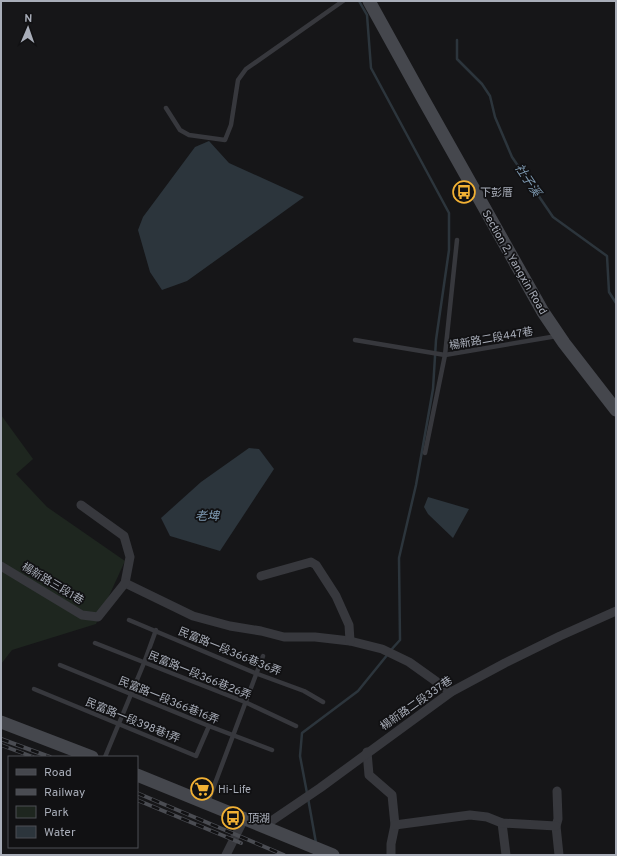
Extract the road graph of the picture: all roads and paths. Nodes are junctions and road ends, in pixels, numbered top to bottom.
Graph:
1 (343, 1) edge
2 (369, 1) edge
3 (166, 108) dead end
4 (457, 240) dead end
5 (559, 336) junction
6 (355, 340) dead end
7 (445, 355) junction
8 (616, 410) edge
9 (425, 453) dead end
10 (81, 505) dead end
11 (1, 566) edge
12 (260, 576) dead end
13 (125, 583) junction
14 (616, 612) edge
15 (129, 620) dead end
16 (156, 630) junction
17 (350, 641) junction
18 (95, 643) dead end
19 (263, 656) dead end
20 (144, 663) junction
21 (60, 665) dead end
22 (256, 673) junction
23 (34, 689) dead end
24 (451, 692) junction
25 (131, 695) junction
26 (245, 702) junction
27 (323, 702) dead end
28 (1, 722) edge
29 (119, 724) junction
30 (209, 726) junction
31 (296, 726) dead end
32 (232, 735) junction
33 (272, 750) dead end
34 (367, 752) junction
35 (89, 756) edge
36 (105, 756) edge
37 (138, 775) edge
38 (557, 791) dead end
39 (207, 804) junction
40 (244, 819) junction
41 (502, 823) junction
42 (395, 825) junction
43 (264, 826) junction
44 (556, 826) junction
45 (226, 855) edge
46 (333, 855) edge
47 (391, 855) edge
48 (506, 855) edge
49 (559, 855) edge

1 - 3 lane
2 - 5 main road, Section 2, Yangxin Road
4 - 7 lane
5 - 7 lane, 楊新路二段447巷
5 - 8 main road, Section 2, Yangxin Road
6 - 7 lane, 楊新路二段447巷
7 - 9 lane
10 - 13 street
11 - 13 street, 楊新路三段1巷
12 - 17 street
13 - 17 street
14 - 24 street, 楊新路二段337巷
15 - 16 lane, 民富路一段366巷36弄
16 - 20 lane
16 - 22 lane, 民富路一段366巷36弄
17 - 24 street
18 - 20 lane, 民富路一段366巷26弄
19 - 22 lane
20 - 25 lane
20 - 26 lane, 民富路一段366巷26弄
21 - 25 lane, 民富路一段366巷16弄
22 - 26 lane
22 - 27 lane, 民富路一段366巷36弄
23 - 29 lane, 民富路一段398巷1弄
24 - 34 street, 楊新路二段337巷
25 - 29 lane
25 - 30 lane, 民富路一段366巷16弄
26 - 31 lane, 民富路一段366巷26弄
26 - 32 lane
28 - 35 main road
29 - 30 lane, 民富路一段398巷1弄
29 - 36 lane
30 - 32 lane, 民富路一段366巷16弄
32 - 33 lane, 民富路一段366巷16弄
32 - 39 lane
34 - 42 street
34 - 43 street, 楊新路二段337巷
37 - 39 main road
38 - 44 street
39 - 40 main road
40 - 43 main road
40 - 45 street
41 - 42 street
41 - 44 street
41 - 48 street
42 - 47 street
43 - 46 main road
44 - 49 street

